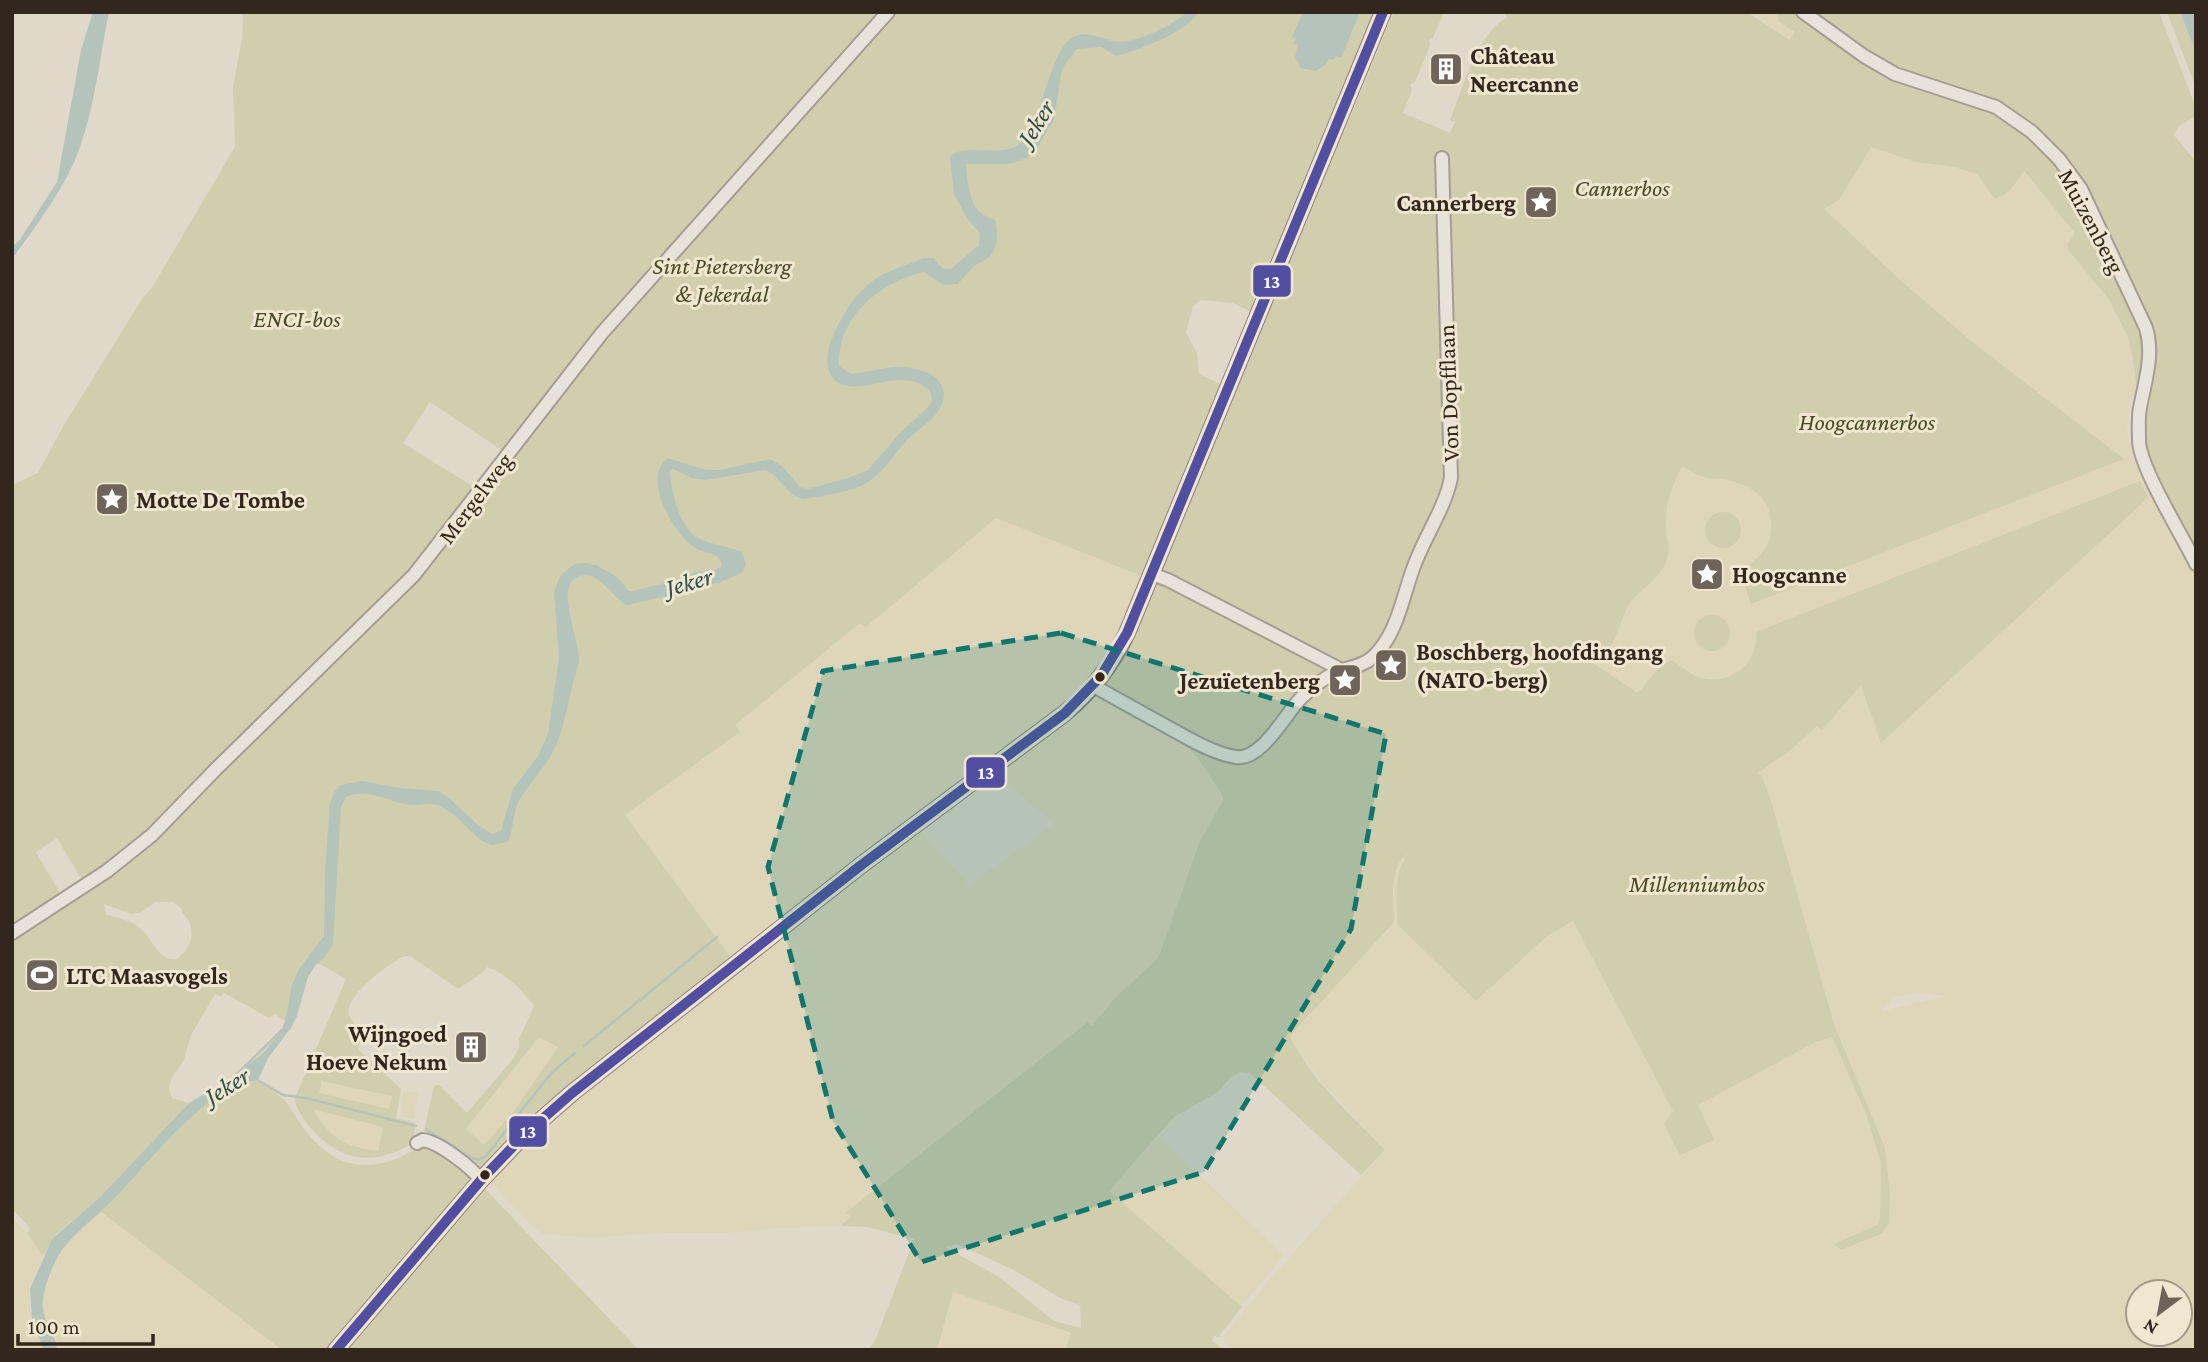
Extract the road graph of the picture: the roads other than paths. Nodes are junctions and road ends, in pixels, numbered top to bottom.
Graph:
1 (888, 12) edge
2 (1383, 12) edge
3 (1803, 12) edge
4 (1442, 158) dead end
5 (2196, 564) edge
6 (1152, 574) junction
7 (1339, 671) junction
8 (1094, 686) junction
9 (12, 933) edge
10 (417, 1143) dead end
11 (481, 1180) junction
12 (336, 1350) edge

1 - 9 street, Mergelweg
2 - 6 main road
3 - 5 street, Muizenberg
4 - 7 street, Von Dopfflaan
6 - 7 street
6 - 8 main road
7 - 8 street, Von Dopfflaan
8 - 11 main road
10 - 11 street
11 - 12 main road

